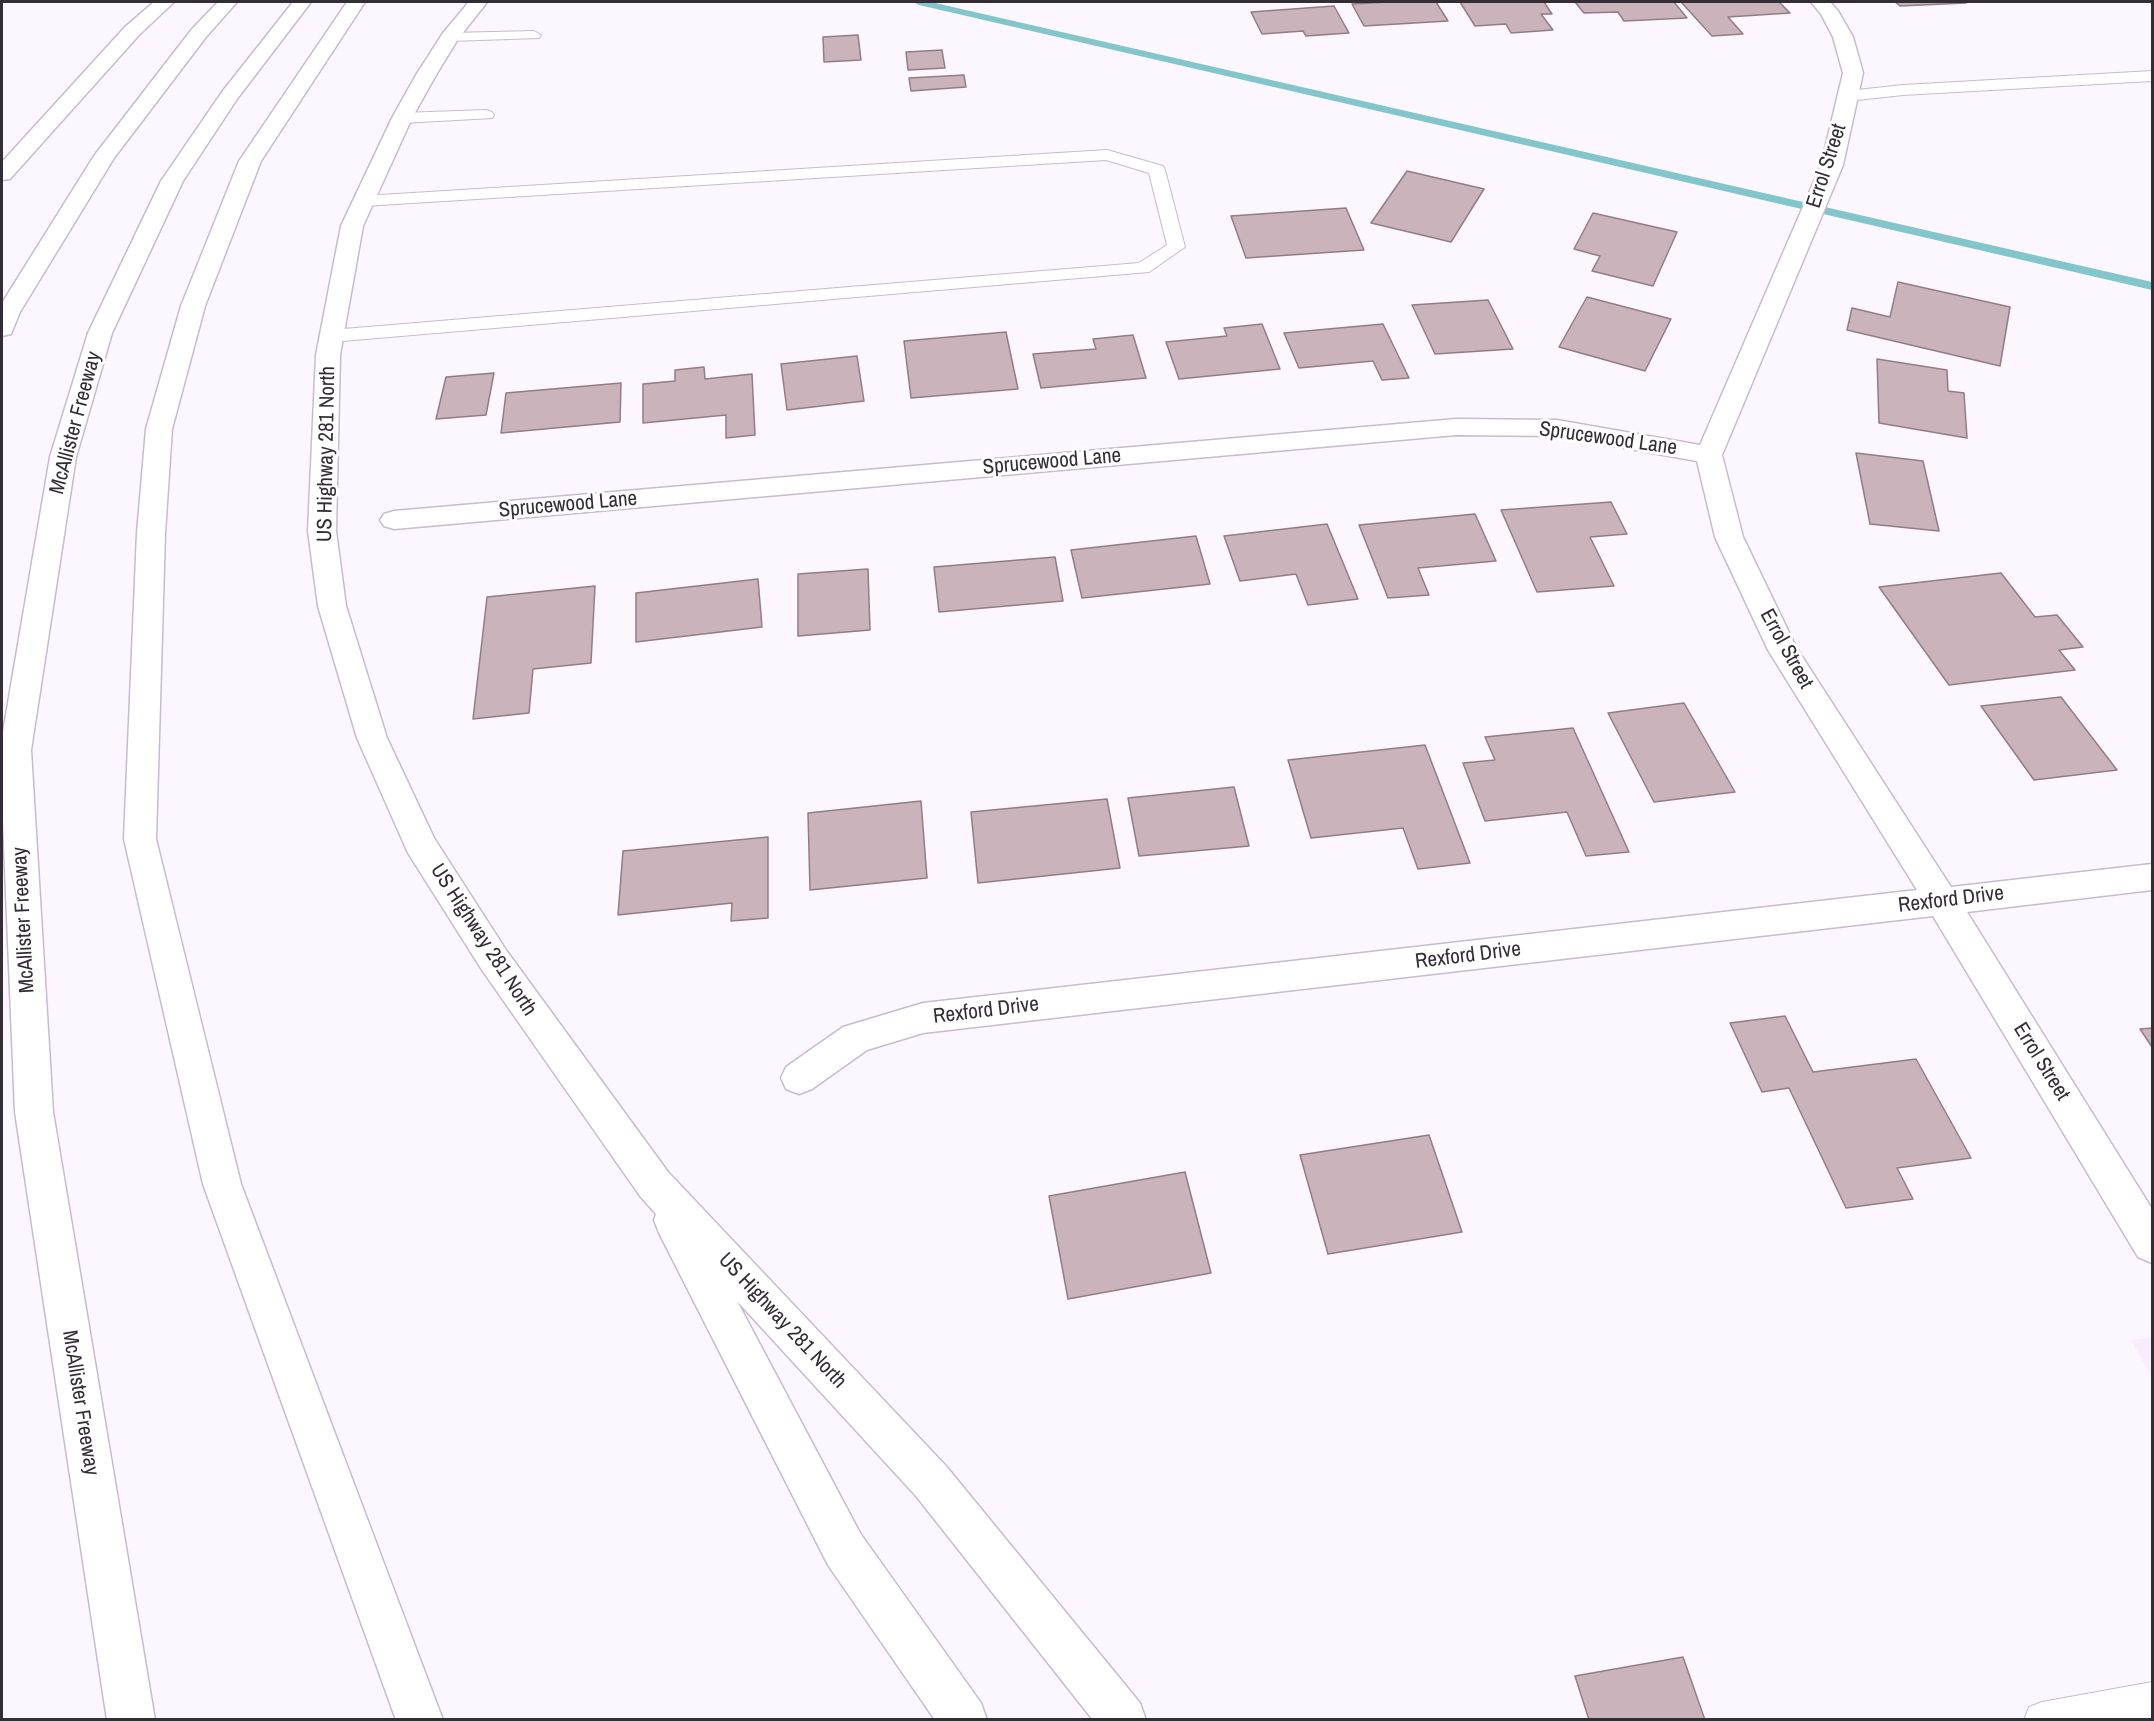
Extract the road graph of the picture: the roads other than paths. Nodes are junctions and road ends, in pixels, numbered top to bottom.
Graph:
1 (165, 2) edge
2 (228, 2) edge
3 (302, 2) edge
4 (356, 2) edge
5 (1820, 2) edge
6 (477, 3) edge
7 (534, 35) dead end
8 (450, 37) junction
9 (2152, 76) edge
10 (1848, 96) junction
11 (486, 115) dead end
12 (402, 118) junction
13 (2, 174) edge
14 (364, 201) junction
15 (2, 329) edge
16 (331, 336) junction
17 (1709, 455) junction
18 (394, 520) dead end
19 (2152, 877) edge
20 (1942, 901) junction
21 (799, 1078) dead end
22 (654, 1184) junction
23 (2152, 1244) edge
24 (2152, 1700) edge
25 (131, 1719) edge
26 (420, 1719) edge
27 (964, 1719) edge
28 (1122, 1719) edge
29 (2042, 1719) edge

1 - 13 main road
2 - 15 main road
3 - 25 main road, McAllister Freeway
4 - 26 main road
5 - 10 main road, Errol Street
6 - 8 main road, US Highway 281 North
7 - 8 lane
8 - 12 main road, US Highway 281 North
9 - 10 lane
10 - 17 main road, Errol Street
11 - 12 lane
12 - 14 main road, US Highway 281 North
14 - 16 main road, US Highway 281 North
14 - 16 lane
16 - 22 main road, US Highway 281 North
17 - 18 main road, Sprucewood Lane
17 - 20 main road, Errol Street
19 - 20 main road, Rexford Drive
20 - 21 main road, Rexford Drive
20 - 23 main road, Errol Street
22 - 27 main road
22 - 28 main road, US Highway 281 North
24 - 29 lane

